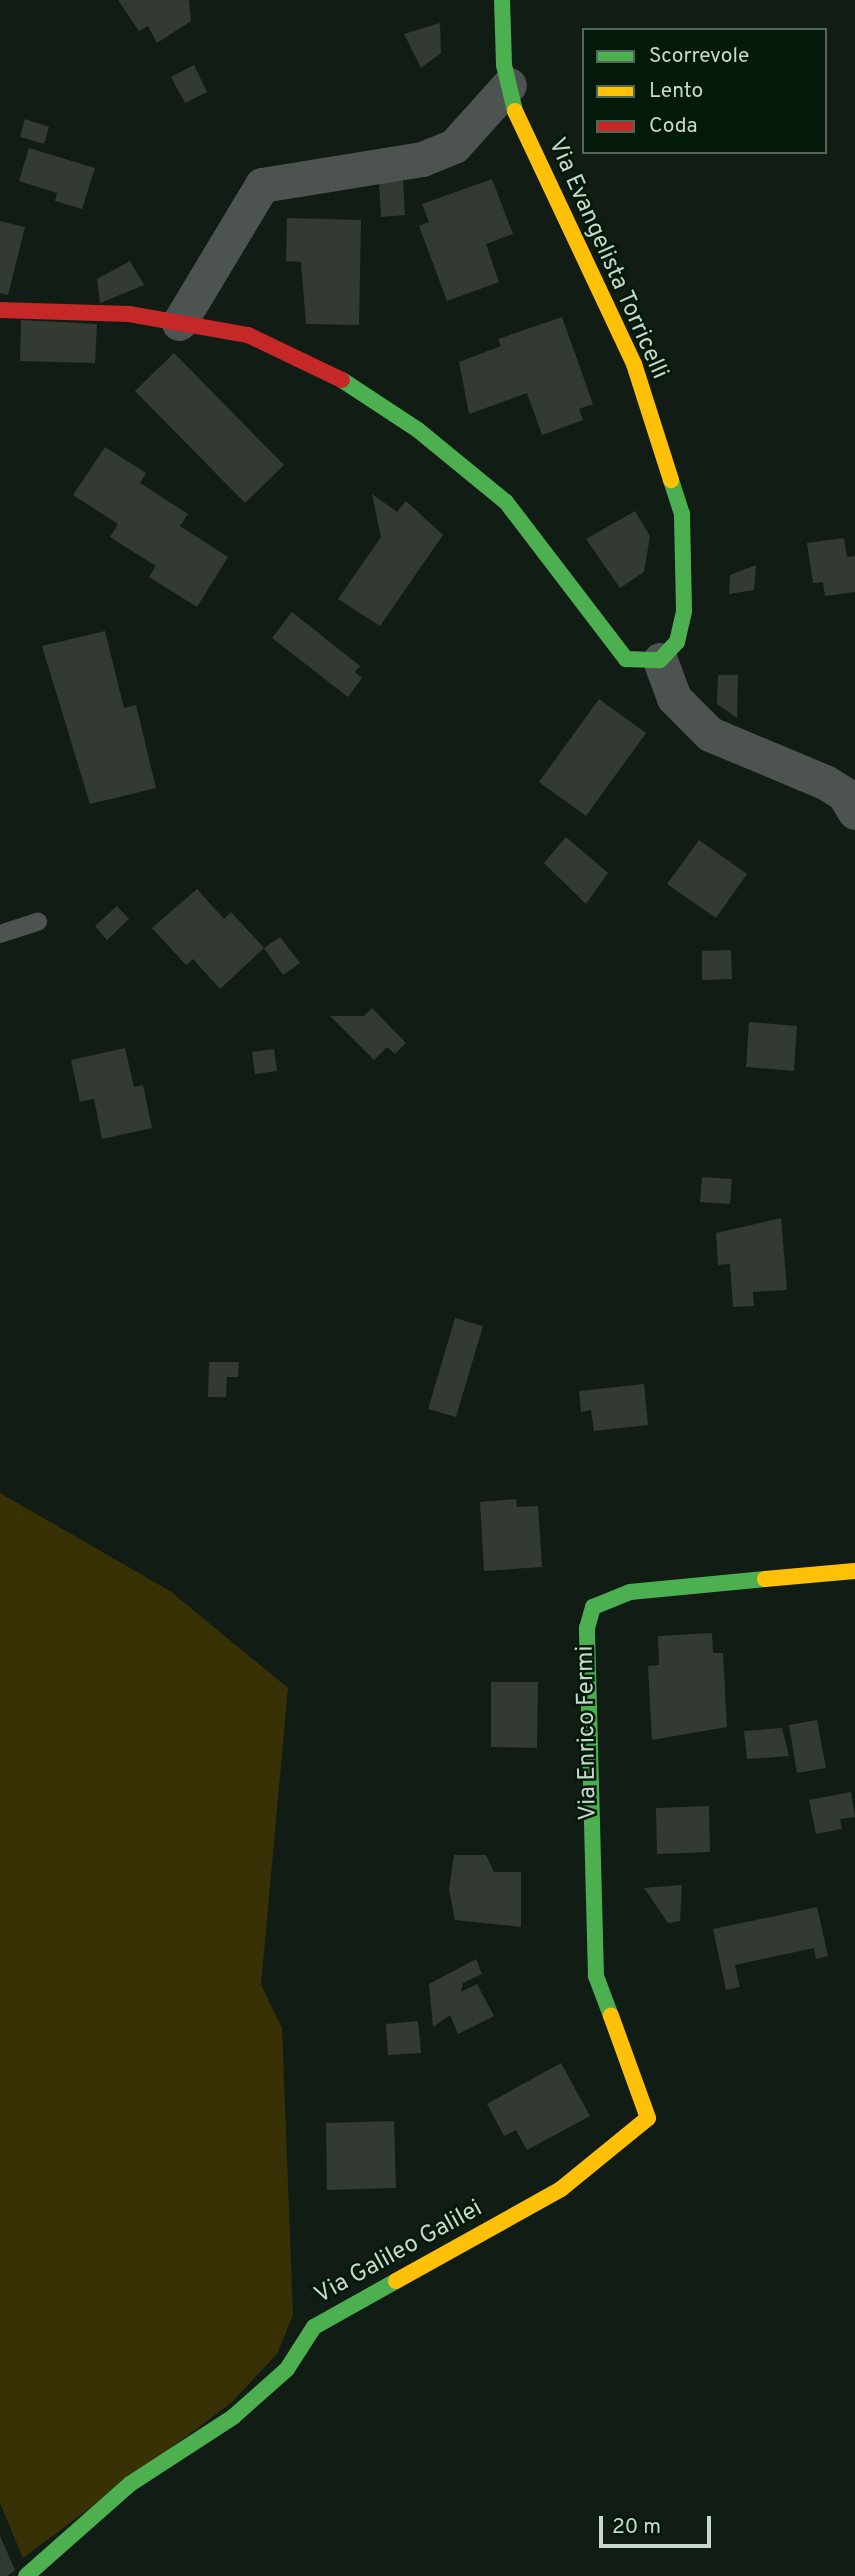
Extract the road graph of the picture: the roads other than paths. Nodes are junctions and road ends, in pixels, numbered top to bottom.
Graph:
1 (502, 0) edge
2 (509, 85) junction
3 (0, 310) edge
4 (179, 323) junction
5 (660, 660) junction
6 (855, 812) edge
7 (38, 922) dead end
8 (0, 934) edge
9 (855, 1571) edge
10 (648, 2118) joint
11 (26, 2576) edge

1 - 2 street, Via Evangelista Torricelli
2 - 4 street
2 - 5 street, Via Evangelista Torricelli
3 - 4 street
4 - 5 street
5 - 6 street
7 - 8 lane
9 - 10 street, Via Enrico Fermi
10 - 11 street, Via Galileo Galilei

